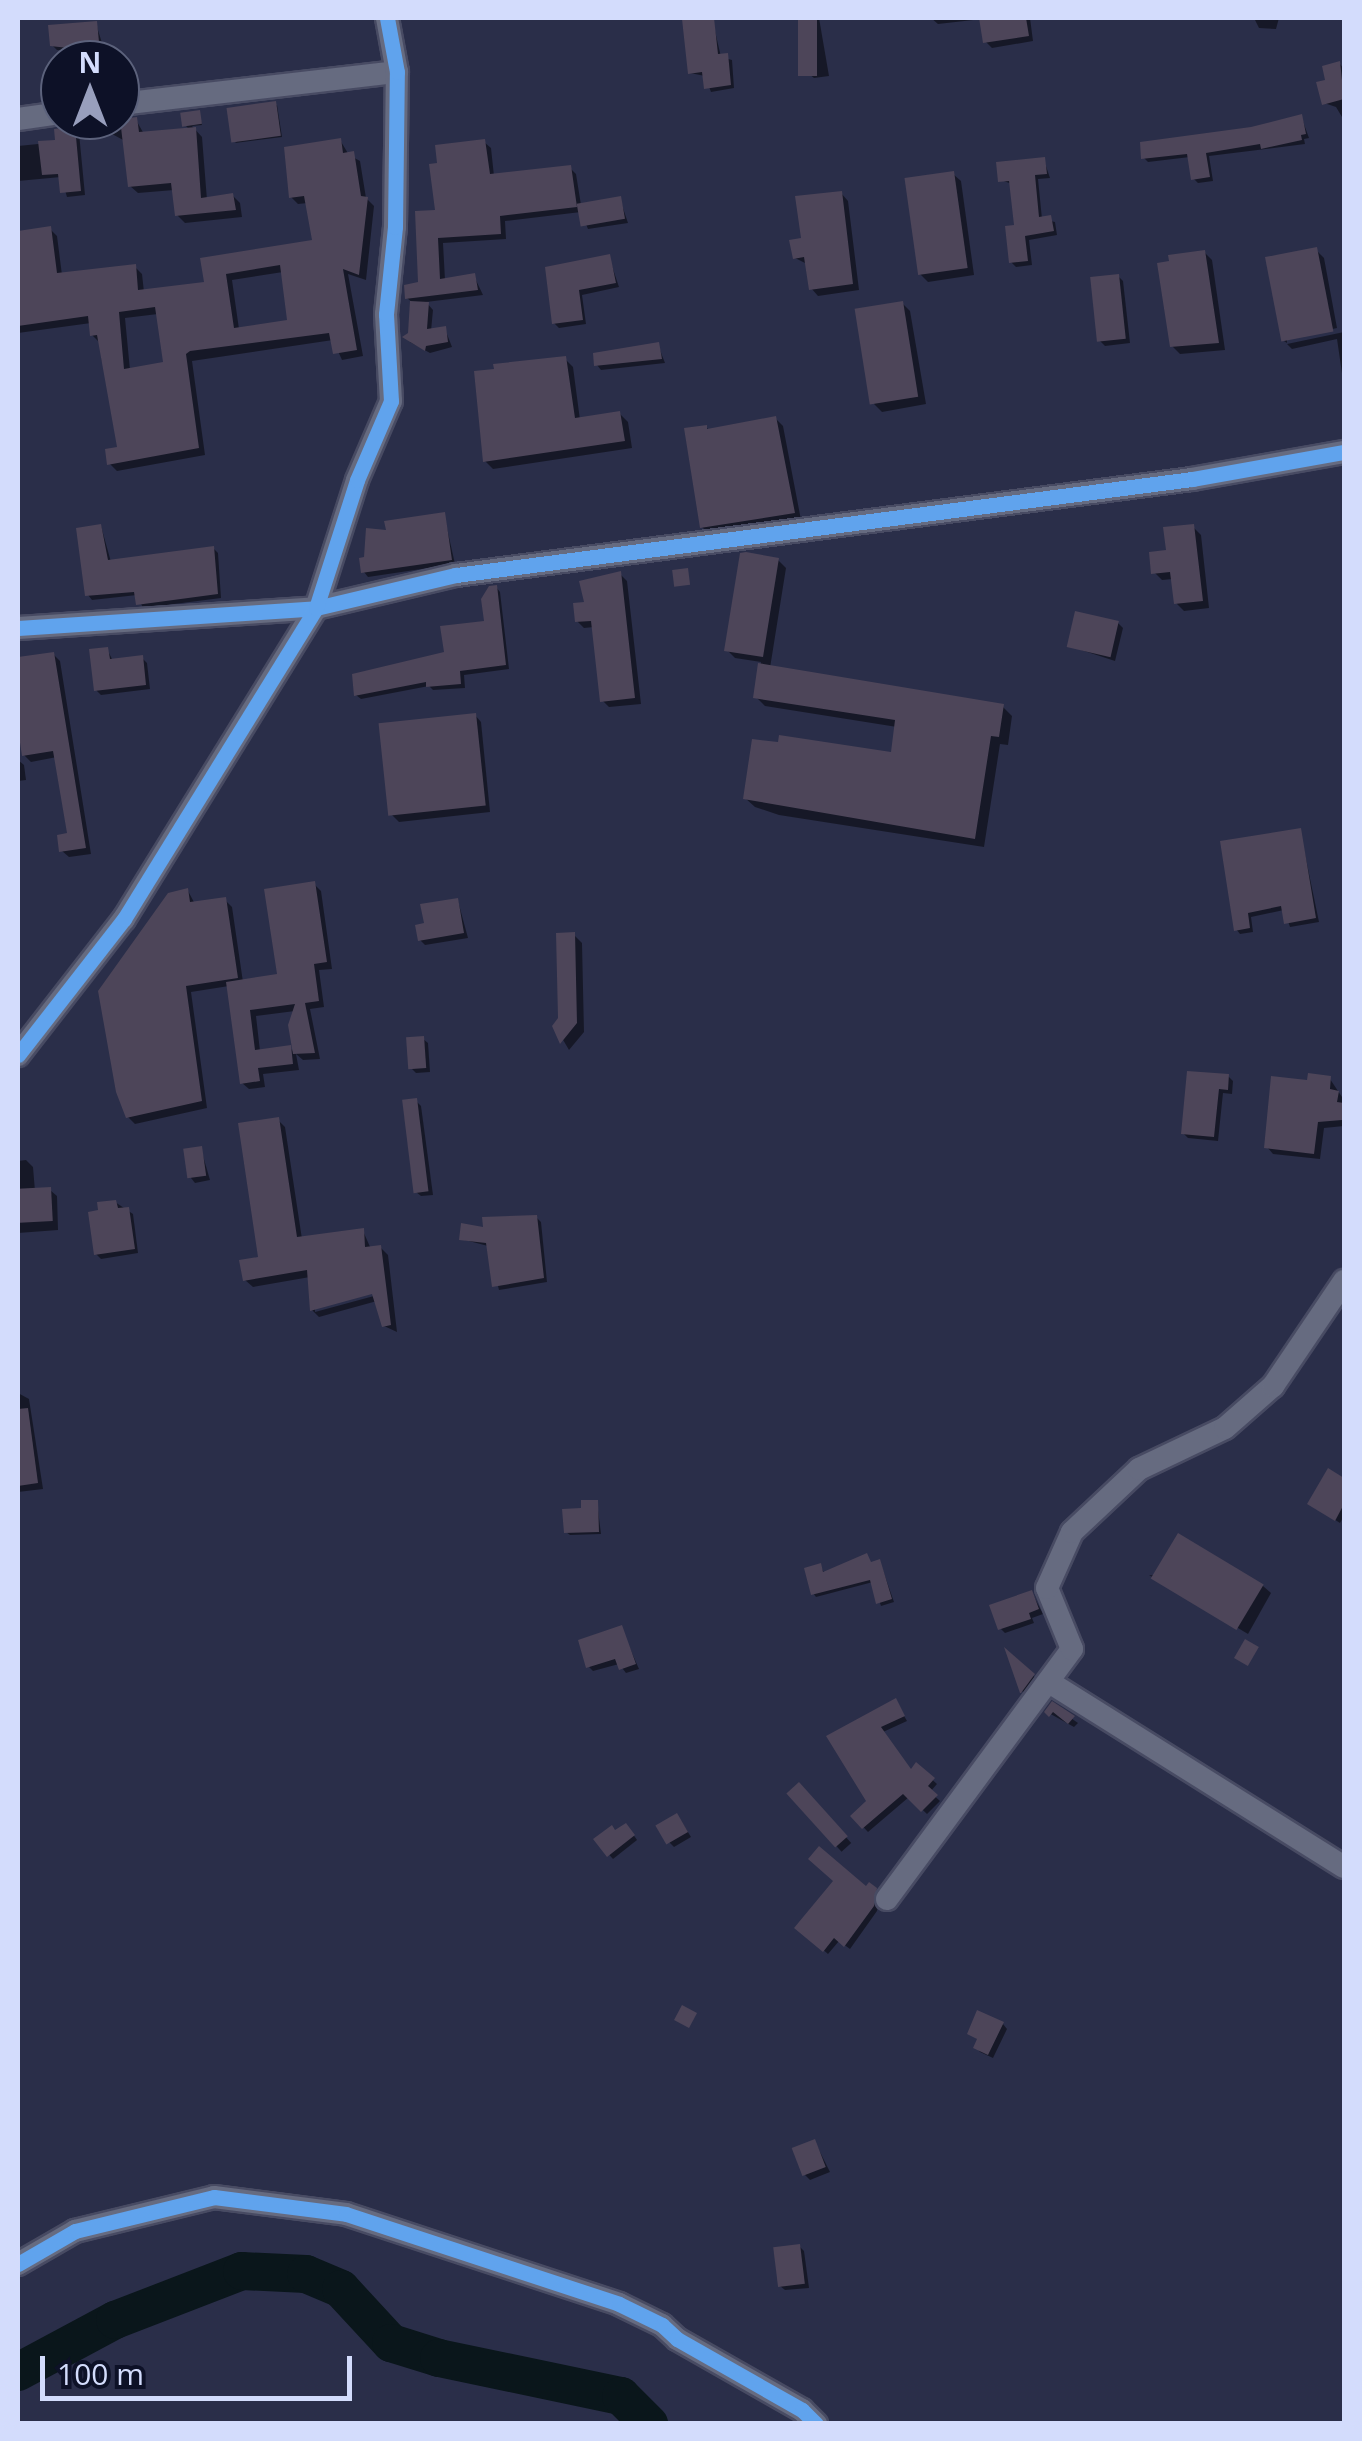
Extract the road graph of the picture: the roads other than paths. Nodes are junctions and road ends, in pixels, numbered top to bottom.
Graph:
1 (387, 18) edge
2 (397, 72) junction
3 (140, 102) edge
4 (1344, 452) edge
5 (316, 608) junction
6 (18, 628) edge
7 (18, 1055) edge
8 (1344, 1281) edge
9 (1049, 1682) junction
10 (1344, 1867) edge
11 (887, 1898) dead end
12 (18, 2264) edge
13 (816, 2424) edge

1 - 2 street
2 - 3 street
2 - 5 street
4 - 5 street
5 - 6 street
5 - 7 street
8 - 9 street
9 - 10 street
9 - 11 street
12 - 13 street

